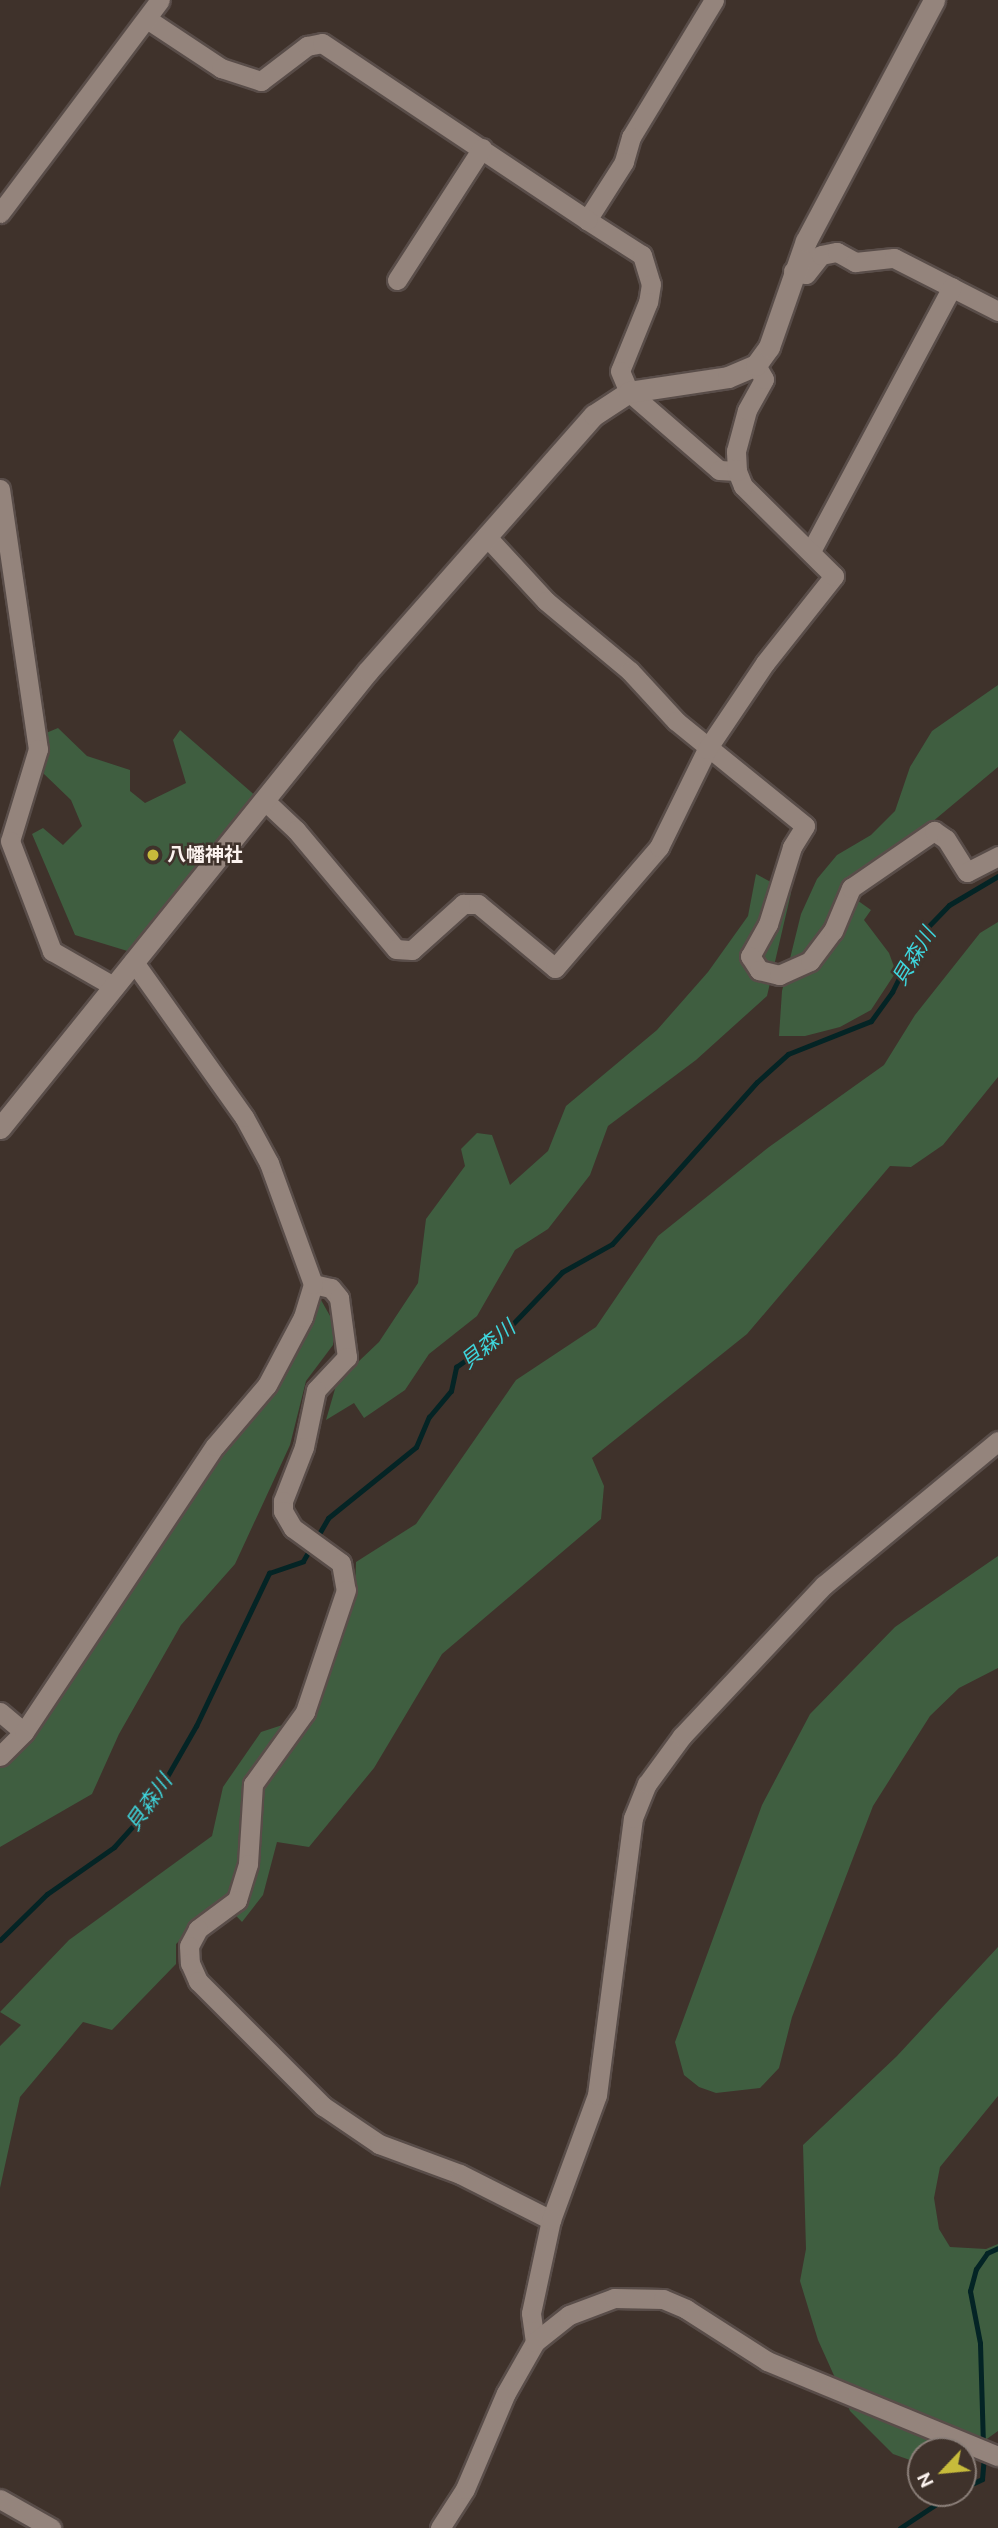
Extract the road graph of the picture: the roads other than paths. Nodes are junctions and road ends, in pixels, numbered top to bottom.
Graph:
1 (160, 0) edge
2 (714, 0) edge
3 (934, 0) edge
4 (147, 19) junction
5 (482, 148) junction
6 (0, 213) edge
7 (587, 220) junction
8 (793, 271) junction
9 (397, 280) dead end
10 (952, 287) junction
11 (998, 311) edge
12 (755, 365) junction
13 (629, 392) junction
14 (737, 471) junction
15 (0, 489) edge
16 (486, 536) junction
17 (811, 551) junction
18 (708, 749) junction
19 (264, 800) junction
20 (998, 856) edge
21 (133, 961) junction
22 (113, 986) junction
23 (0, 1128) edge
24 (313, 1284) junction
25 (998, 1441) edge
26 (0, 1712) edge
27 (24, 1732) junction
28 (0, 1756) edge
29 (551, 2220) junction
30 (535, 2342) junction
31 (998, 2456) edge
32 (0, 2499) edge
33 (51, 2528) edge
34 (440, 2528) edge

1 - 4 street
2 - 7 street
3 - 8 street
4 - 5 street
4 - 6 street
5 - 7 street
5 - 9 street
7 - 13 street
8 - 10 street
8 - 12 street
10 - 11 street
10 - 17 street
12 - 13 street
12 - 14 street
13 - 14 street
13 - 16 street
14 - 17 street
15 - 22 street
16 - 18 street
16 - 19 street
17 - 18 street
18 - 19 street
18 - 20 street
19 - 21 street
21 - 22 street
21 - 24 street
22 - 23 street
24 - 27 street
24 - 29 street
25 - 29 street
26 - 27 street
27 - 28 street
29 - 30 street
30 - 31 street
30 - 34 street
32 - 33 street

